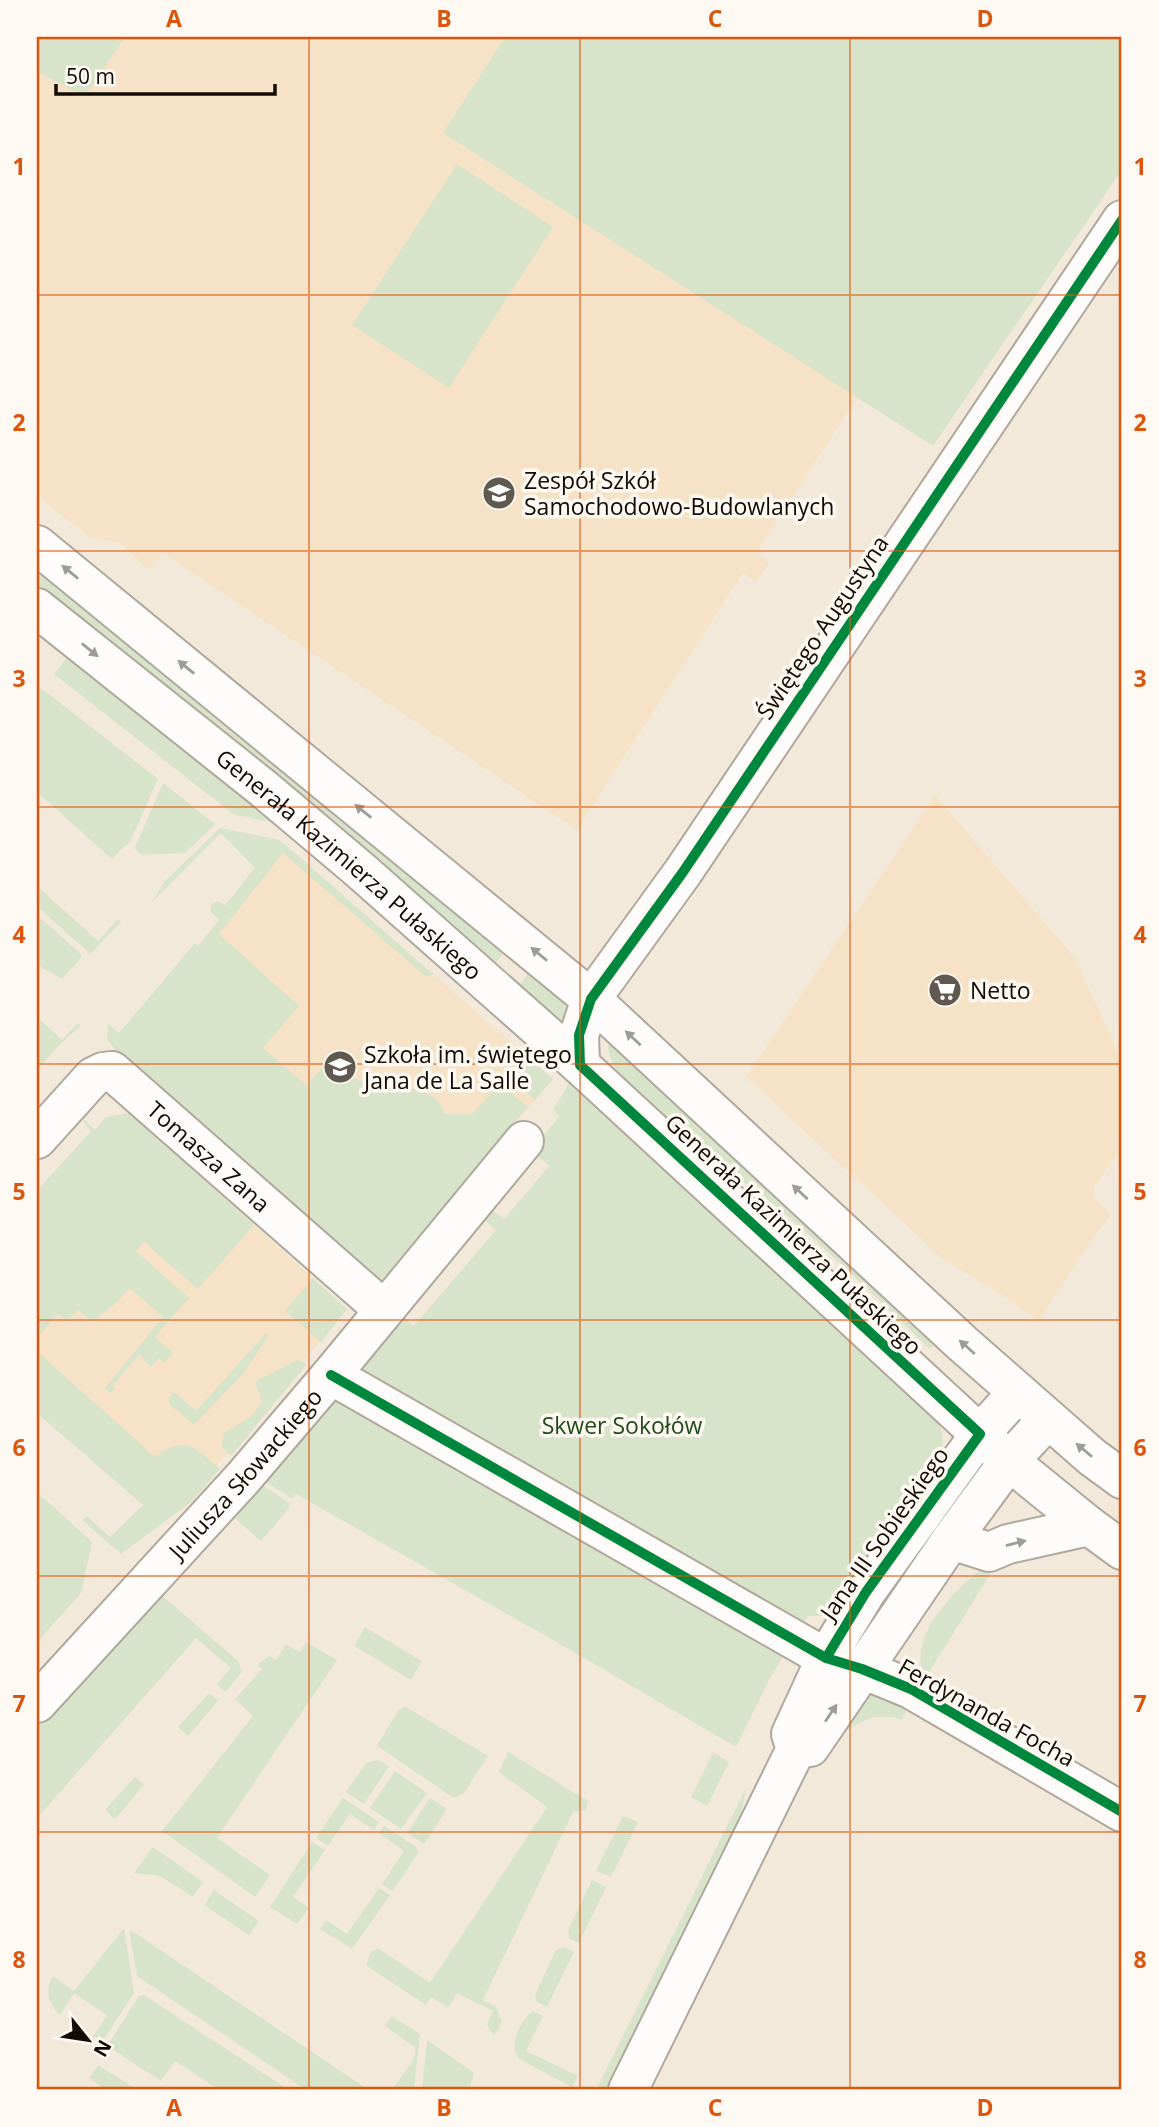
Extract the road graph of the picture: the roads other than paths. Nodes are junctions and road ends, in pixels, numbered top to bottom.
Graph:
1 (1122, 220) edge
2 (37, 545) edge
3 (37, 608) edge
4 (591, 999) junction
5 (580, 1065) junction
6 (37, 1139) edge
7 (524, 1141) dead end
8 (384, 1310) junction
9 (331, 1375) junction
10 (1017, 1393) junction
11 (1048, 1419) junction
12 (980, 1434) junction
13 (1009, 1461) junction
14 (1122, 1479) edge
15 (1089, 1526) junction
16 (951, 1540) junction
17 (1122, 1549) edge
18 (826, 1658) junction
19 (862, 1669) junction
20 (37, 1703) edge
21 (796, 1749) junction
22 (1122, 1812) edge
23 (628, 2090) edge

1 - 4 street, Świętego Augustyna
4 -> 2 street, Generała Kazimierza Pułaskiego
3 -> 5 street, Generała Kazimierza Pułaskiego
4 - 5 street, Świętego Augustyna
10 -> 4 street, Generała Kazimierza Pułaskiego
5 - 12 street, Generała Kazimierza Pułaskiego
6 - 8 street, Tomasza Zana
7 - 8 street, Juliusza Słowackiego
8 - 9 street, Juliusza Słowackiego
9 - 18 street, Ferdynanda Focha
9 - 20 street, Juliusza Słowackiego
10 - 11 street, Generała Kazimierza Pułaskiego
10 - 12 street, Jana III Sobieskiego
11 - 13 street, Jana III Sobieskiego
14 -> 11 street, Generała Kazimierza Pułaskiego
12 - 13 street, Generała Kazimierza Pułaskiego
12 - 18 street, Jana III Sobieskiego
13 - 15 street, Generała Kazimierza Pułaskiego
13 - 16 street, Jana III Sobieskiego
16 -> 15 street
15 - 17 street, Generała Kazimierza Pułaskiego
16 - 19 street, Jana III Sobieskiego
18 - 19 street, Ferdynanda Focha
18 - 21 street, Jana III Sobieskiego
21 -> 19 street, Jana III Sobieskiego
19 - 22 street, Ferdynanda Focha
21 - 23 street, Jana III Sobieskiego

